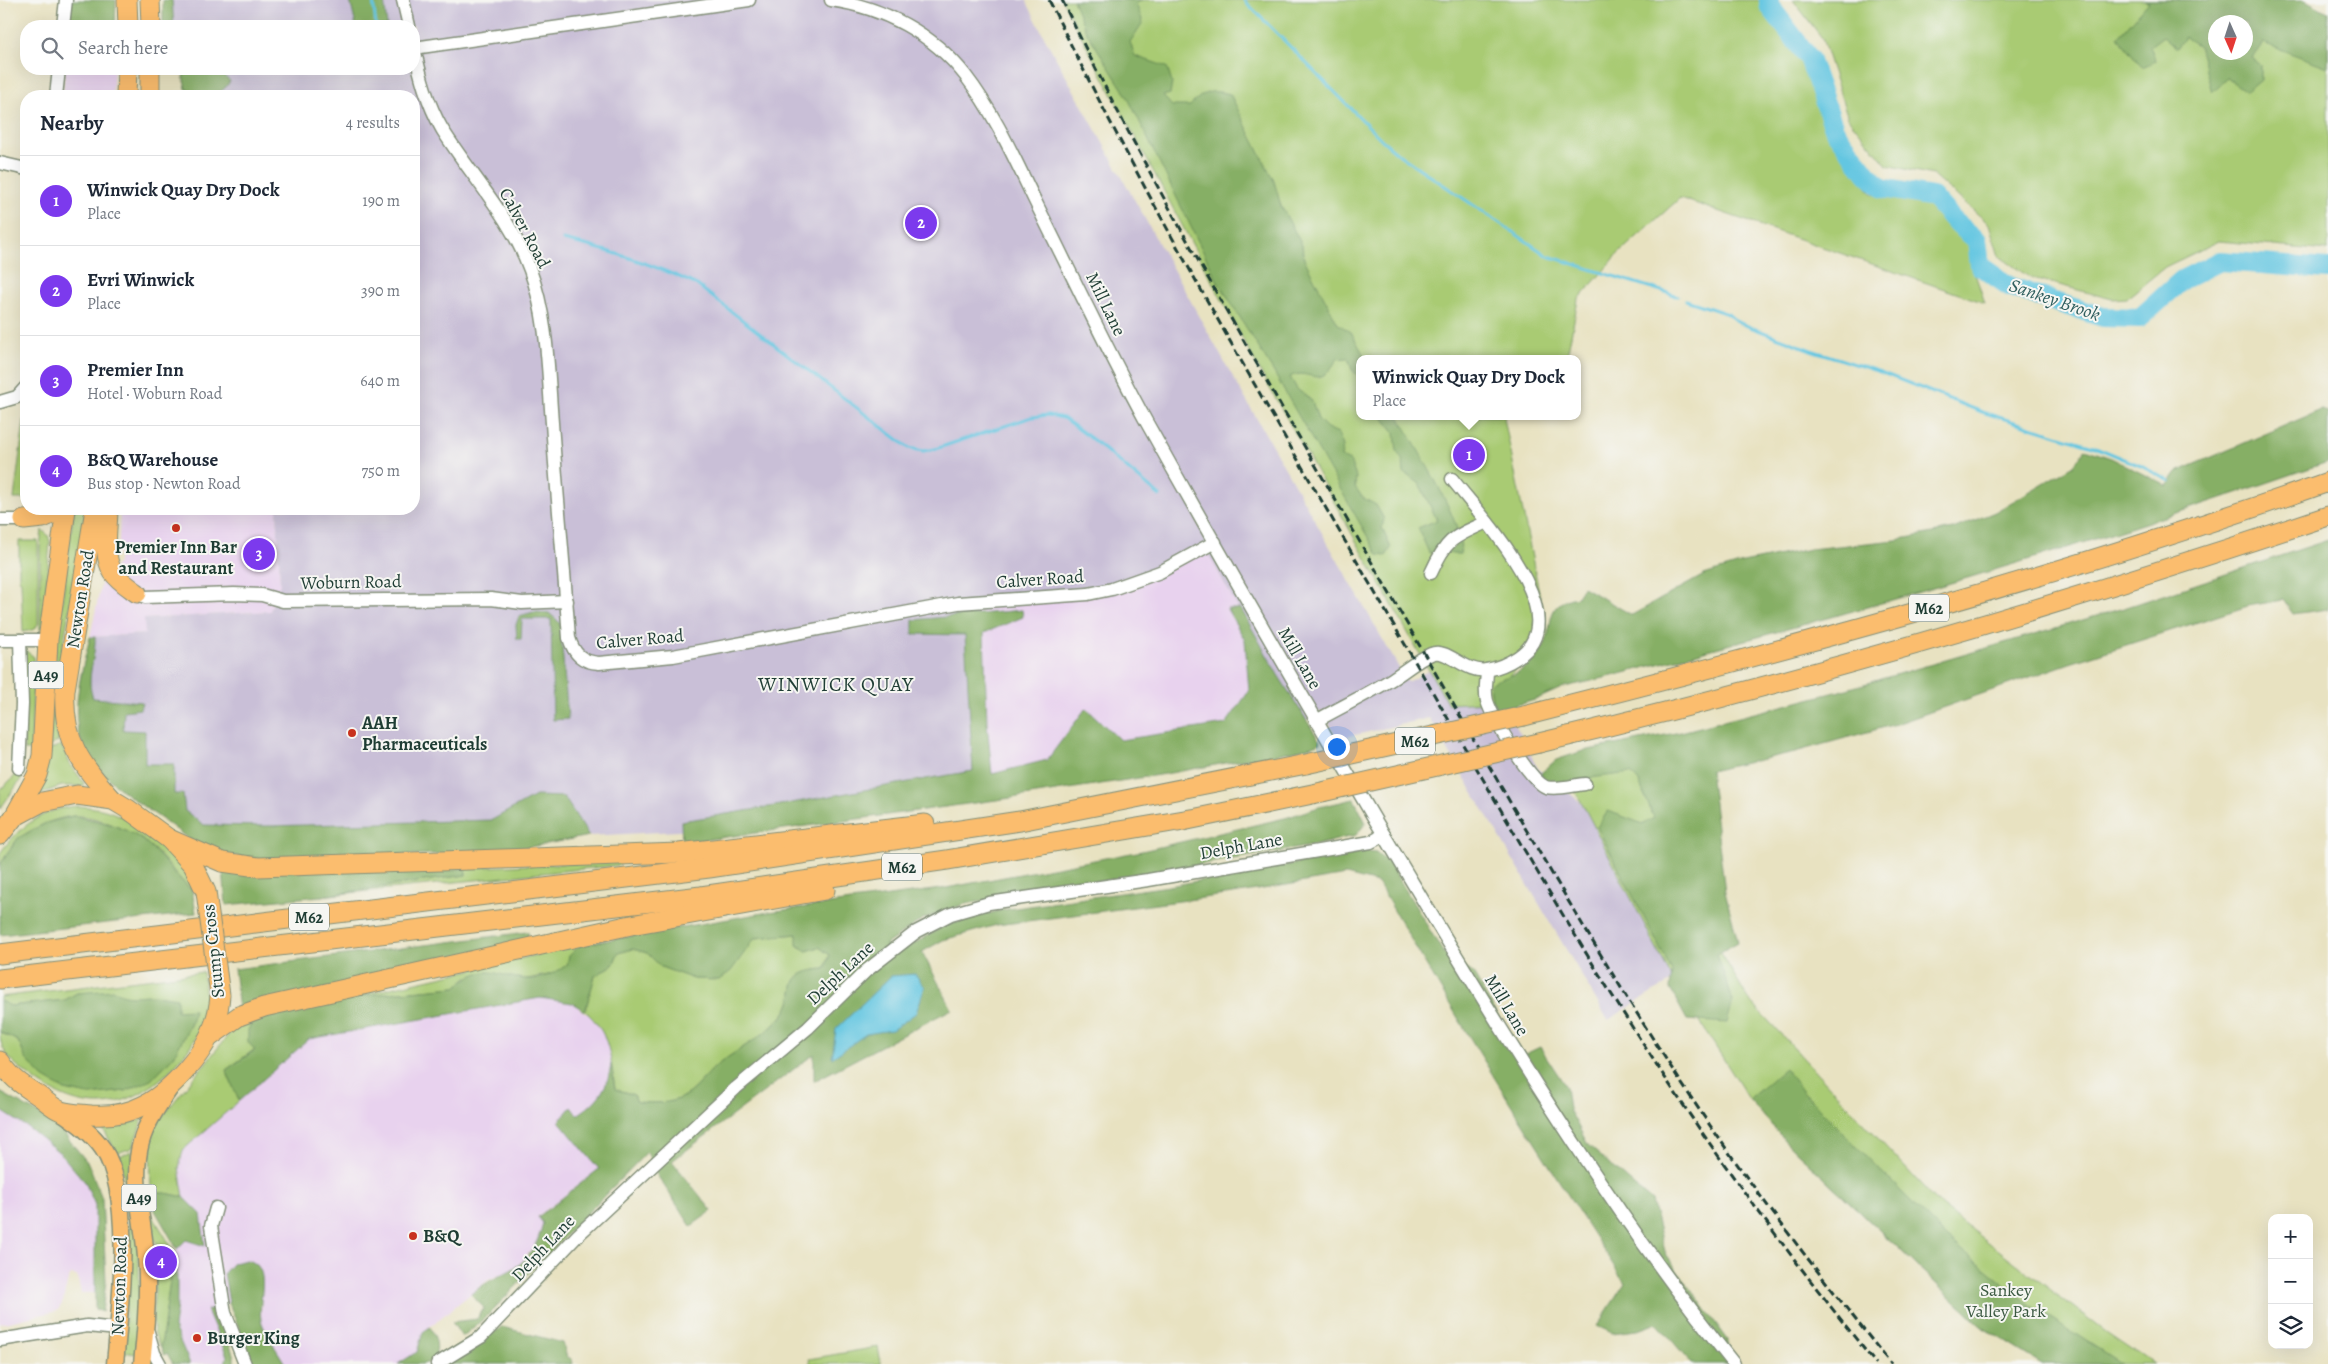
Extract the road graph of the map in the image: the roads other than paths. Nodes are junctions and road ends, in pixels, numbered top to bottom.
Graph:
1 (66, 0) edge
2 (127, 0) edge
3 (150, 0) edge
4 (403, 0) edge
5 (748, 0) edge
6 (830, 0) edge
7 (64, 20) edge
8 (128, 20) edge
9 (151, 20) edge
10 (408, 20) edge
11 (420, 46) edge
12 (58, 75) edge
13 (127, 75) edge
14 (150, 75) edge
15 (420, 75) edge
16 (57, 90) edge
17 (126, 90) edge
18 (150, 90) edge
19 (0, 163) edge
20 (20, 168) edge
21 (20, 394) edge
22 (0, 402) edge
23 (1452, 479) dead end
24 (2328, 482) edge
25 (50, 515) edge
26 (64, 515) edge
27 (94, 515) edge
28 (108, 515) edge
29 (2328, 516) edge
30 (0, 520) edge
31 (24, 520) joint
32 (1486, 522) junction
33 (1214, 542) junction
34 (1431, 573) dead end
35 (137, 593) joint
36 (567, 601) junction
37 (0, 640) edge
38 (20, 640) junction
39 (48, 640) junction
40 (1487, 670) junction
41 (1316, 721) junction
42 (19, 768) dead end
43 (1585, 784) dead end
44 (1178, 789) junction
45 (113, 800) junction
46 (14, 817) junction
47 (1190, 819) junction
48 (0, 835) edge
49 (1384, 835) junction
50 (169, 839) junction
51 (0, 954) edge
52 (0, 979) edge
53 (211, 1036) junction
54 (0, 1061) edge
55 (6, 1075) edge
56 (171, 1086) junction
57 (60, 1111) junction
58 (216, 1208) dead end
59 (146, 1317) junction
60 (118, 1329) junction
61 (0, 1340) edge
62 (243, 1361) edge
63 (115, 1364) edge
64 (142, 1364) edge
65 (160, 1364) edge
66 (437, 1364) edge
67 (1734, 1364) edge

1 - 7 street
2 - 8 highway
3 - 9 highway
4 - 10 street
5 - 11 street
6 - 33 street, Mill Lane
12 - 16 street
13 - 17 highway
14 - 18 highway
15 - 36 street, Calver Road
19 - 20 street
21 - 22 street
23 - 32 street
24 - 44 highway, M62, bridge
25 - 31 highway
26 - 39 highway, Newton Road / A49
27 - 45 highway, Newton Road / A49
28 - 35 highway
29 - 47 highway, M62, bridge
30 - 31 street
32 - 34 street
32 - 40 street
33 - 36 street, Calver Road
33 - 41 street, Mill Lane
35 - 36 street, Woburn Road
37 - 38 street
38 - 39 street
38 - 42 street
39 - 46 highway, Newton Road / A49
40 - 41 street
40 - 43 street
41 - 49 street, Mill Lane
44 - 50 highway
44 - 51 highway, M62
45 - 46 highway, Stump Cross / A49
45 - 50 highway, Stump Cross / A49
46 - 48 highway, Stump Cross / A49
47 - 52 highway, M62
47 - 53 highway
49 - 66 street, Delph Lane
49 - 67 street, Mill Lane
50 - 53 highway, Stump Cross / A49, bridge
53 - 56 highway, Stump Cross / A49
54 - 55 highway, Stump Cross / A49
55 - 57 highway, Stump Cross / A49
56 - 57 highway, Stump Cross / A49
56 - 59 main road, Newton Road / A49
57 - 60 main road, Newton Road / A49
58 - 62 street
59 - 64 main road, Newton Road / A49
59 - 65 street
60 - 61 street
60 - 63 main road, Newton Road / A49

